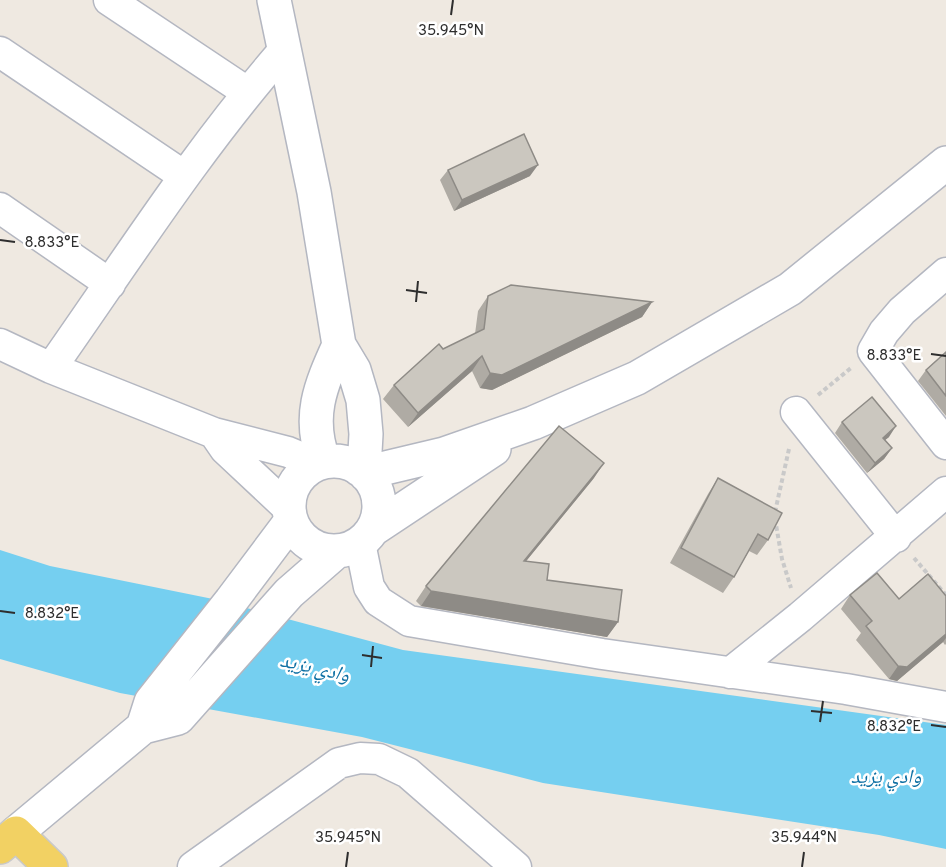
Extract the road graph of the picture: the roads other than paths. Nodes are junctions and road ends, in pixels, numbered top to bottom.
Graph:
1 (109, 0) edge
2 (274, 0) edge
3 (285, 49) junction
4 (0, 52) edge
5 (247, 92) junction
6 (946, 163) edge
7 (184, 176) junction
8 (0, 208) edge
9 (946, 273) edge
10 (110, 284) junction
11 (0, 344) edge
12 (339, 345) junction
13 (51, 368) junction
14 (796, 412) road end
15 (533, 423) junction
16 (214, 433) junction
17 (946, 444) edge
18 (320, 463) junction
19 (363, 472) junction
20 (946, 492) edge
21 (290, 515) junction
22 (896, 537) junction
23 (356, 541) junction
24 (730, 673) junction
25 (946, 706) edge
26 (157, 716) junction
27 (8, 840) edge
28 (51, 867) edge
29 (194, 867) edge
30 (516, 867) edge

1 - 5 street
2 - 3 main road
3 - 5 street
3 - 12 main road
4 - 7 street
5 - 7 street
6 - 15 main road
7 - 10 street
8 - 10 street
9 - 17 street
10 - 13 street
11 - 13 street
12 - 18 main road
12 - 19 main road
13 - 16 street
14 - 22 street
15 - 19 main road
15 - 23 main road
16 - 18 street
16 - 21 street
18 - 19 main road
18 - 21 main road
19 - 23 main road
20 - 22 street
21 - 23 main road
21 - 26 main road
22 - 24 street
23 - 24 street
23 - 26 main road
24 - 25 street
26 - 27 main road
27 - 28 main road
29 - 30 street

